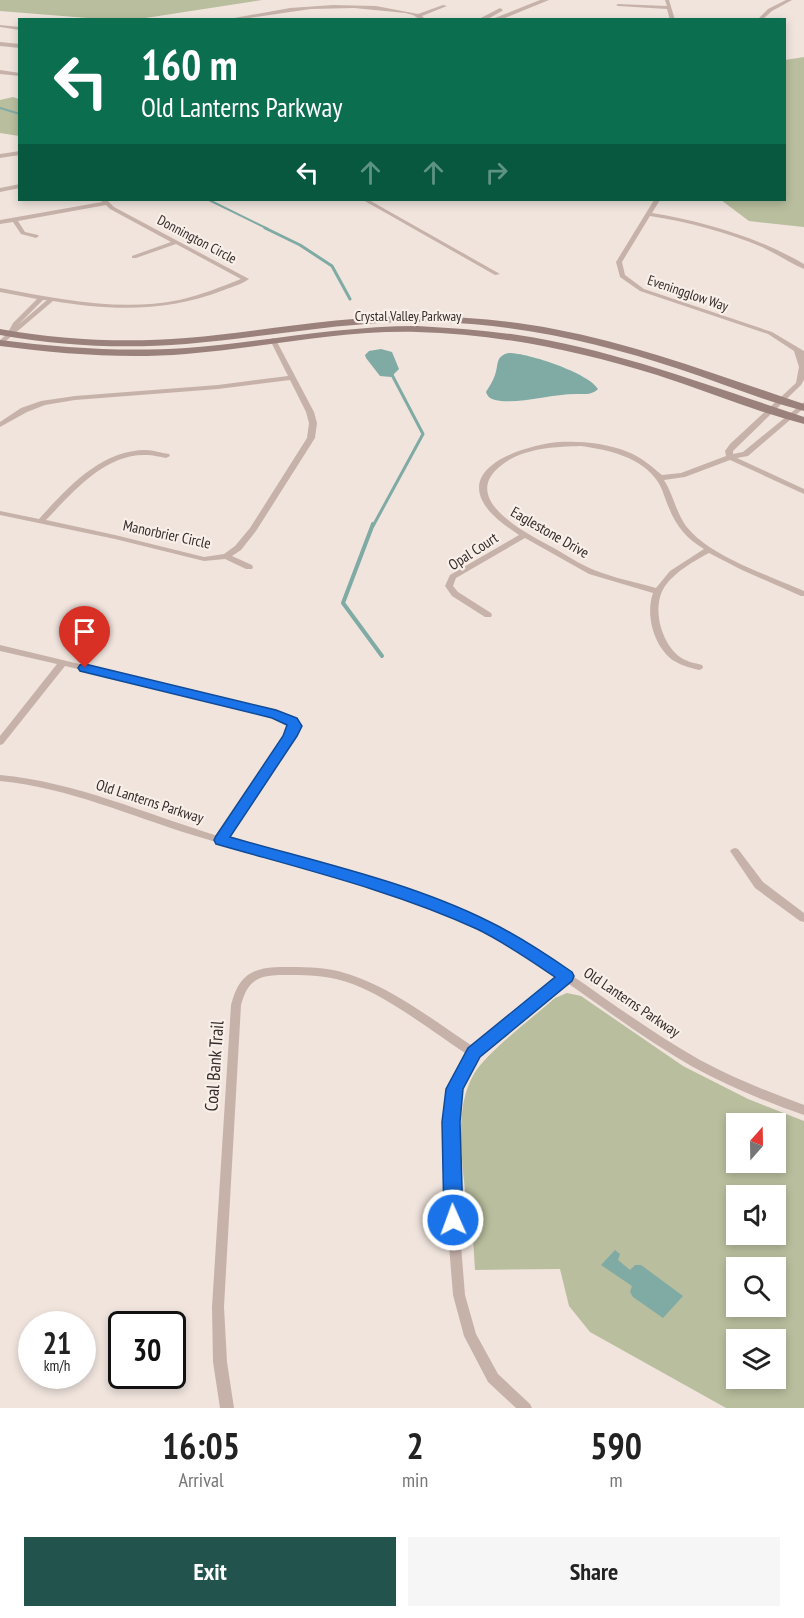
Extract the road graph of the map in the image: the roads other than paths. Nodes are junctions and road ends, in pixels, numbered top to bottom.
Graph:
1 (529, 0) edge
2 (546, 0) edge
3 (667, 0) edge
4 (790, 0) edge
5 (618, 5) dead end
6 (445, 6) dead end
7 (670, 8) junction
8 (421, 17) edge
9 (237, 18) edge
10 (485, 18) edge
11 (498, 18) edge
12 (673, 18) edge
13 (761, 18) edge
14 (0, 26) edge
15 (18, 29) edge
16 (0, 44) edge
17 (18, 46) edge
18 (0, 72) edge
19 (18, 75) edge
20 (18, 153) edge
21 (0, 156) edge
22 (18, 186) edge
23 (0, 190) edge
24 (18, 192) edge
25 (0, 195) edge
26 (105, 201) edge
27 (368, 201) edge
28 (656, 201) edge
29 (648, 214) junction
30 (15, 220) junction
31 (0, 222) edge
32 (36, 236) dead end
33 (176, 242) junction
34 (134, 257) dead end
35 (804, 267) edge
36 (497, 274) dead end
37 (0, 290) edge
38 (41, 298) junction
39 (51, 299) junction
40 (5, 333) edge
41 (273, 340) junction
42 (0, 344) edge
43 (796, 348) junction
44 (804, 354) edge
45 (292, 378) junction
46 (39, 394) dead end
47 (783, 401) junction
48 (44, 403) junction
49 (803, 407) edge
50 (772, 410) junction
51 (790, 416) junction
52 (804, 421) edge
53 (0, 425) edge
54 (166, 456) dead end
55 (729, 457) junction
56 (659, 478) junction
57 (804, 492) edge
58 (0, 513) edge
59 (42, 520) junction
60 (524, 535) junction
61 (708, 550) junction
62 (226, 556) junction
63 (249, 567) dead end
64 (657, 591) junction
65 (804, 594) edge
66 (488, 615) dead end
67 (0, 648) edge
68 (63, 663) junction
69 (699, 667) dead end
70 (0, 742) edge
71 (0, 778) edge
72 (221, 840) junction
73 (735, 851) dead end
74 (804, 918) edge
75 (566, 976) junction
76 (474, 1053) junction
77 (804, 1110) edge
78 (227, 1408) edge
79 (525, 1408) edge

1 - 10 street
2 - 11 street
3 - 7 street
4 - 13 street
5 - 7 street
6 - 8 street
7 - 12 street
8 - 9 street
14 - 15 street
16 - 17 street
18 - 19 street
20 - 21 street
22 - 23 street
24 - 25 street
26 - 30 street, Donnington Circle
26 - 33 street, Donnington Circle
27 - 36 street
28 - 29 street, Eveningglow Way
29 - 35 street
29 - 43 street, Eveningglow Way
30 - 31 street, Donnington Circle
30 - 32 street
33 - 34 street
33 - 39 street, Donnington Circle
37 - 38 street, Donnington Circle
38 - 39 street, Donnington Circle
38 - 40 street
39 - 40 street
40 - 42 street
40 - 47 main road, Crystal Valley Parkway
41 - 42 main road, Crystal Valley Parkway
41 - 45 street, Manorbrier Circle
41 - 50 main road, Crystal Valley Parkway
43 - 44 street, Eveningglow Way
43 - 47 street
45 - 48 street
45 - 62 street, Manorbrier Circle
46 - 48 street
47 - 49 main road, Crystal Valley Parkway
47 - 50 street
48 - 53 street
49 - 51 street
50 - 51 main road, Crystal Valley Parkway
50 - 55 street
51 - 52 main road, Crystal Valley Parkway
51 - 55 street
54 - 59 street
55 - 56 street
55 - 57 street
56 - 60 street, Eaglestone Drive
56 - 61 street, Eaglestone Drive
58 - 59 street, Manorbrier Circle
59 - 62 street, Manorbrier Circle
60 - 64 street, Eaglestone Drive
60 - 66 street, Opal Court
61 - 64 street
61 - 65 street, Eaglestone Drive
62 - 63 street
64 - 69 street
67 - 68 street
68 - 70 street
68 - 72 street
71 - 72 street, Old Lanterns Parkway
72 - 75 street, Old Lanterns Parkway
73 - 74 street
75 - 76 street
75 - 77 street, Old Lanterns Parkway
76 - 78 street, Coal Bank Trail
76 - 79 street

